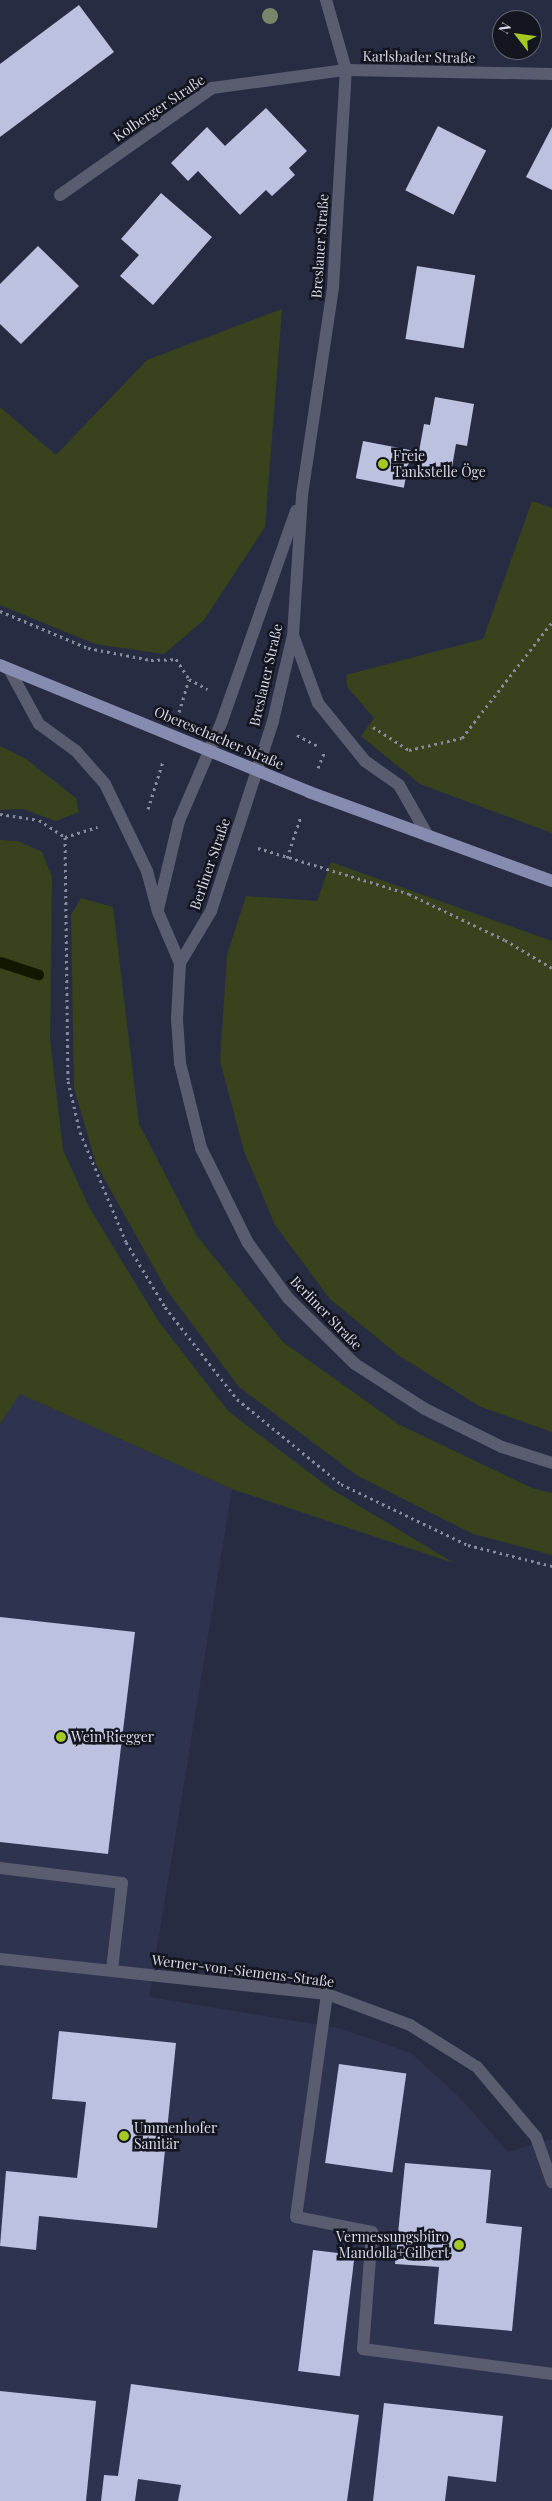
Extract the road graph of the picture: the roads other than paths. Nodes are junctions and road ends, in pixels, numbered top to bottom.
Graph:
1 (326, 0) edge
2 (346, 70) junction
3 (552, 74) edge
4 (60, 195) dead end
5 (302, 495) junction
6 (293, 636) junction
7 (5, 667) edge
8 (211, 750) junction
9 (258, 770) junction
10 (428, 836) junction
11 (552, 881) edge
12 (158, 912) junction
13 (180, 963) junction
14 (552, 1463) edge
15 (0, 1868) edge
16 (0, 1959) edge
17 (112, 1970) junction
18 (327, 1994) junction
19 (552, 2182) edge
20 (552, 2374) edge

1 - 2 street, Breslauer Straße
2 - 3 street, Karlsbader Straße
2 - 4 street, Kolberger Straße
2 - 5 street, Breslauer Straße
5 - 6 street, Breslauer Straße
5 - 8 street, Breslauer Straße
6 - 9 street, Breslauer Straße
6 - 10 street
7 - 8 main road, Obereschacher Straße
7 - 12 street, Berliner Straße
8 - 9 main road, Obereschacher Straße
8 - 12 street
9 - 10 main road, Obereschacher Straße
9 - 13 street, Berliner Straße
10 - 11 main road, Obereschacher Straße
12 - 13 street, Berliner Straße
13 - 14 street, Berliner Straße
15 - 17 street
16 - 17 street, Werner-von-Siemens-Straße
17 - 18 street, Werner-von-Siemens-Straße
18 - 19 street, Werner-von-Siemens-Straße
18 - 20 street

